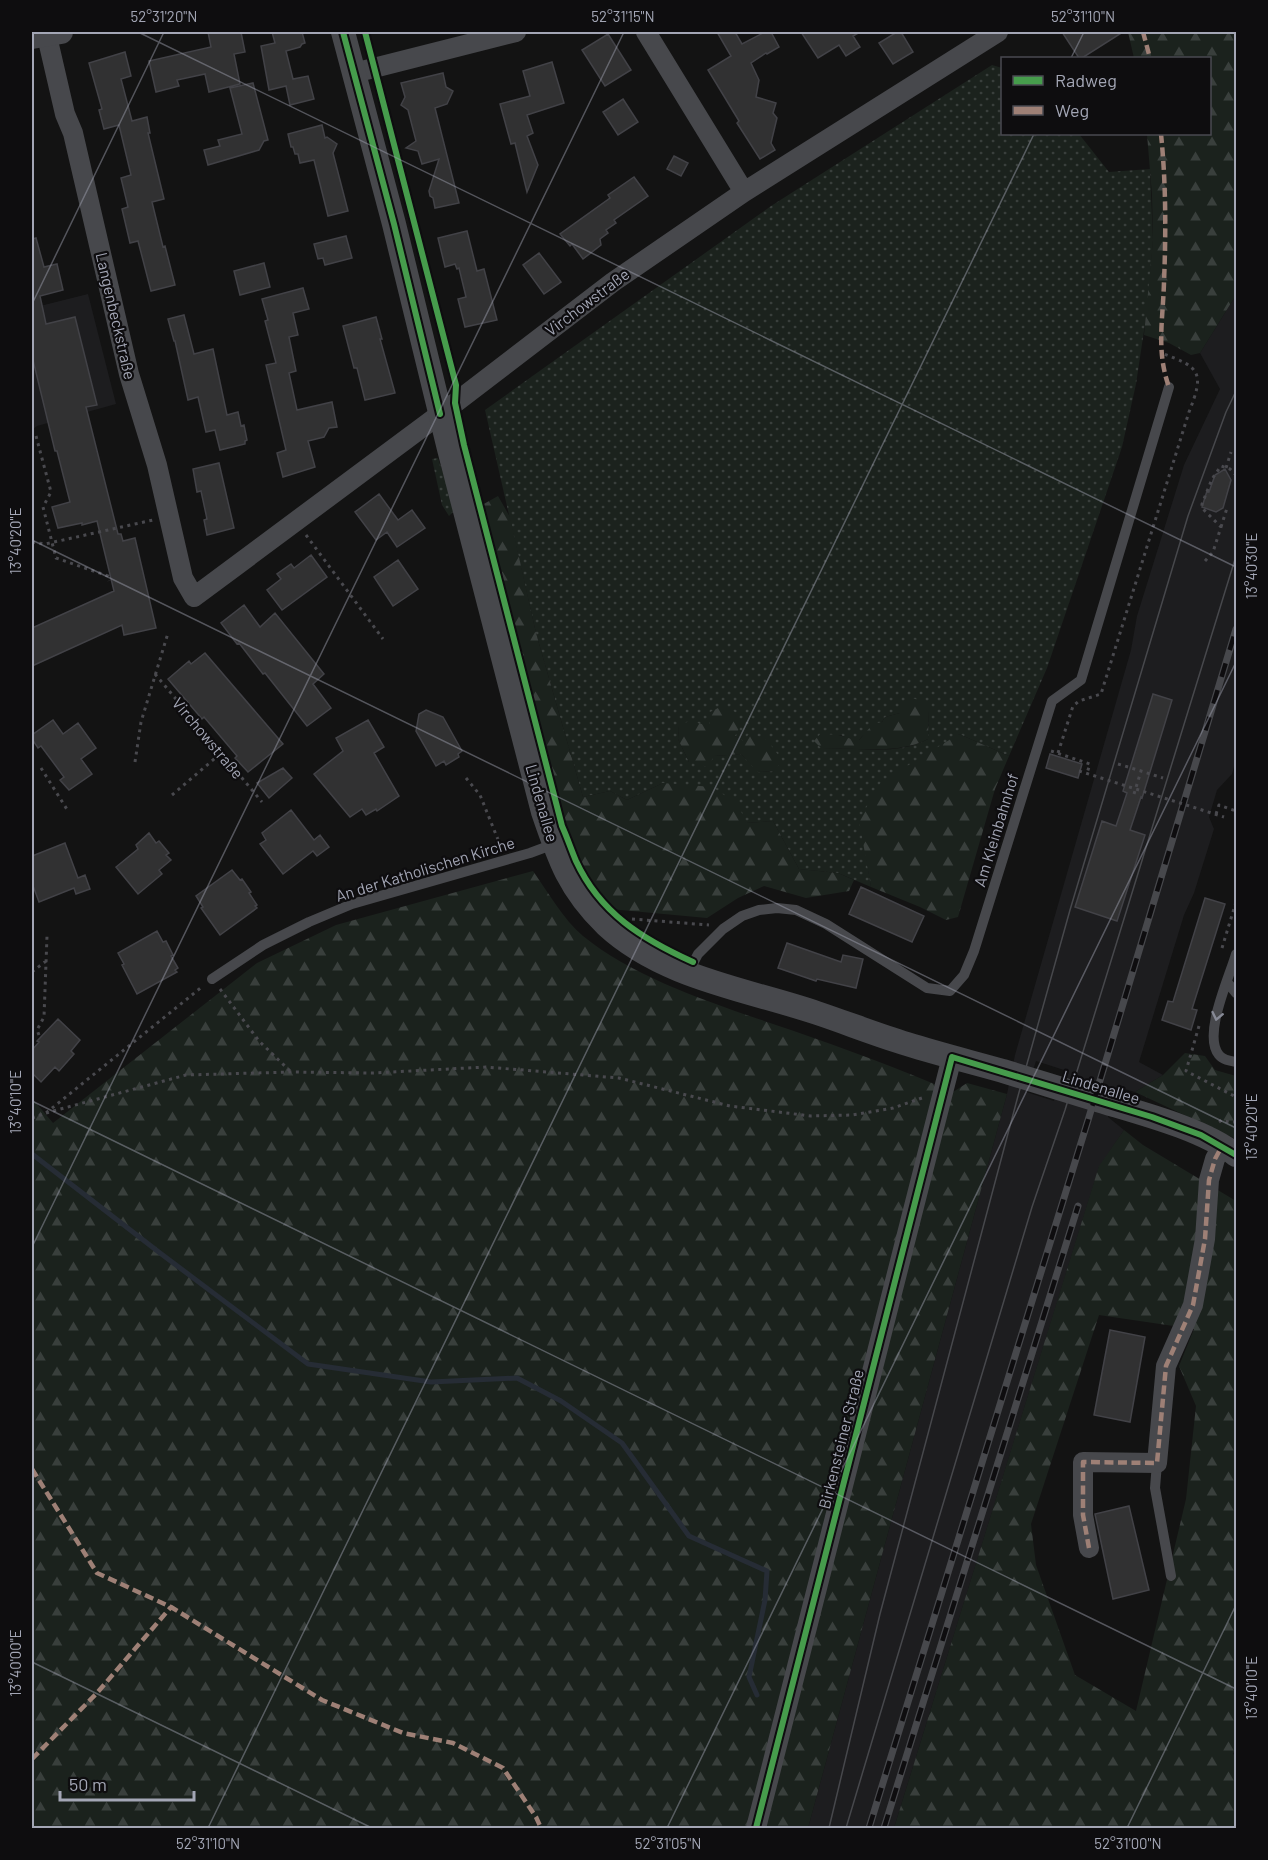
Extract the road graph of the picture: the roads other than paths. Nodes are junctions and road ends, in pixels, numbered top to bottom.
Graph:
1 (343, 32) edge
2 (516, 32) edge
3 (646, 32) edge
4 (998, 32) edge
5 (46, 34) edge
6 (354, 73) junction
7 (744, 192) junction
8 (1169, 387) dead end
9 (440, 414) junction
10 (194, 597) joint
11 (554, 844) junction
12 (1236, 954) edge
13 (687, 973) junction
14 (212, 979) road end
15 (1227, 982) junction
16 (1236, 993) edge
17 (952, 1057) junction
18 (1236, 1062) edge
19 (1229, 1151) edge
20 (1157, 1463) junction
21 (1089, 1548) dead end
22 (1171, 1576) dead end
23 (756, 1828) edge

1 - 6 street, Lindenallee
2 - 6 street
3 - 7 street
4 - 7 street, Virchowstraße
5 - 10 street, Langenbeckstraße
6 - 9 street, Lindenallee
7 - 9 street, Virchowstraße
8 - 13 lane, Am Kleinbahnhof
9 - 10 street, Virchowstraße
9 - 11 street, Lindenallee
11 - 13 street, Lindenallee
11 - 14 lane, An der Katholischen Kirche
12 - 15 lane
13 - 17 street, Lindenallee
15 - 16 lane
15 -> 18 lane
17 - 19 street, Lindenallee
17 - 23 street, Birkensteiner Straße
19 - 20 street, Lindenallee
20 - 21 street
20 - 22 lane

